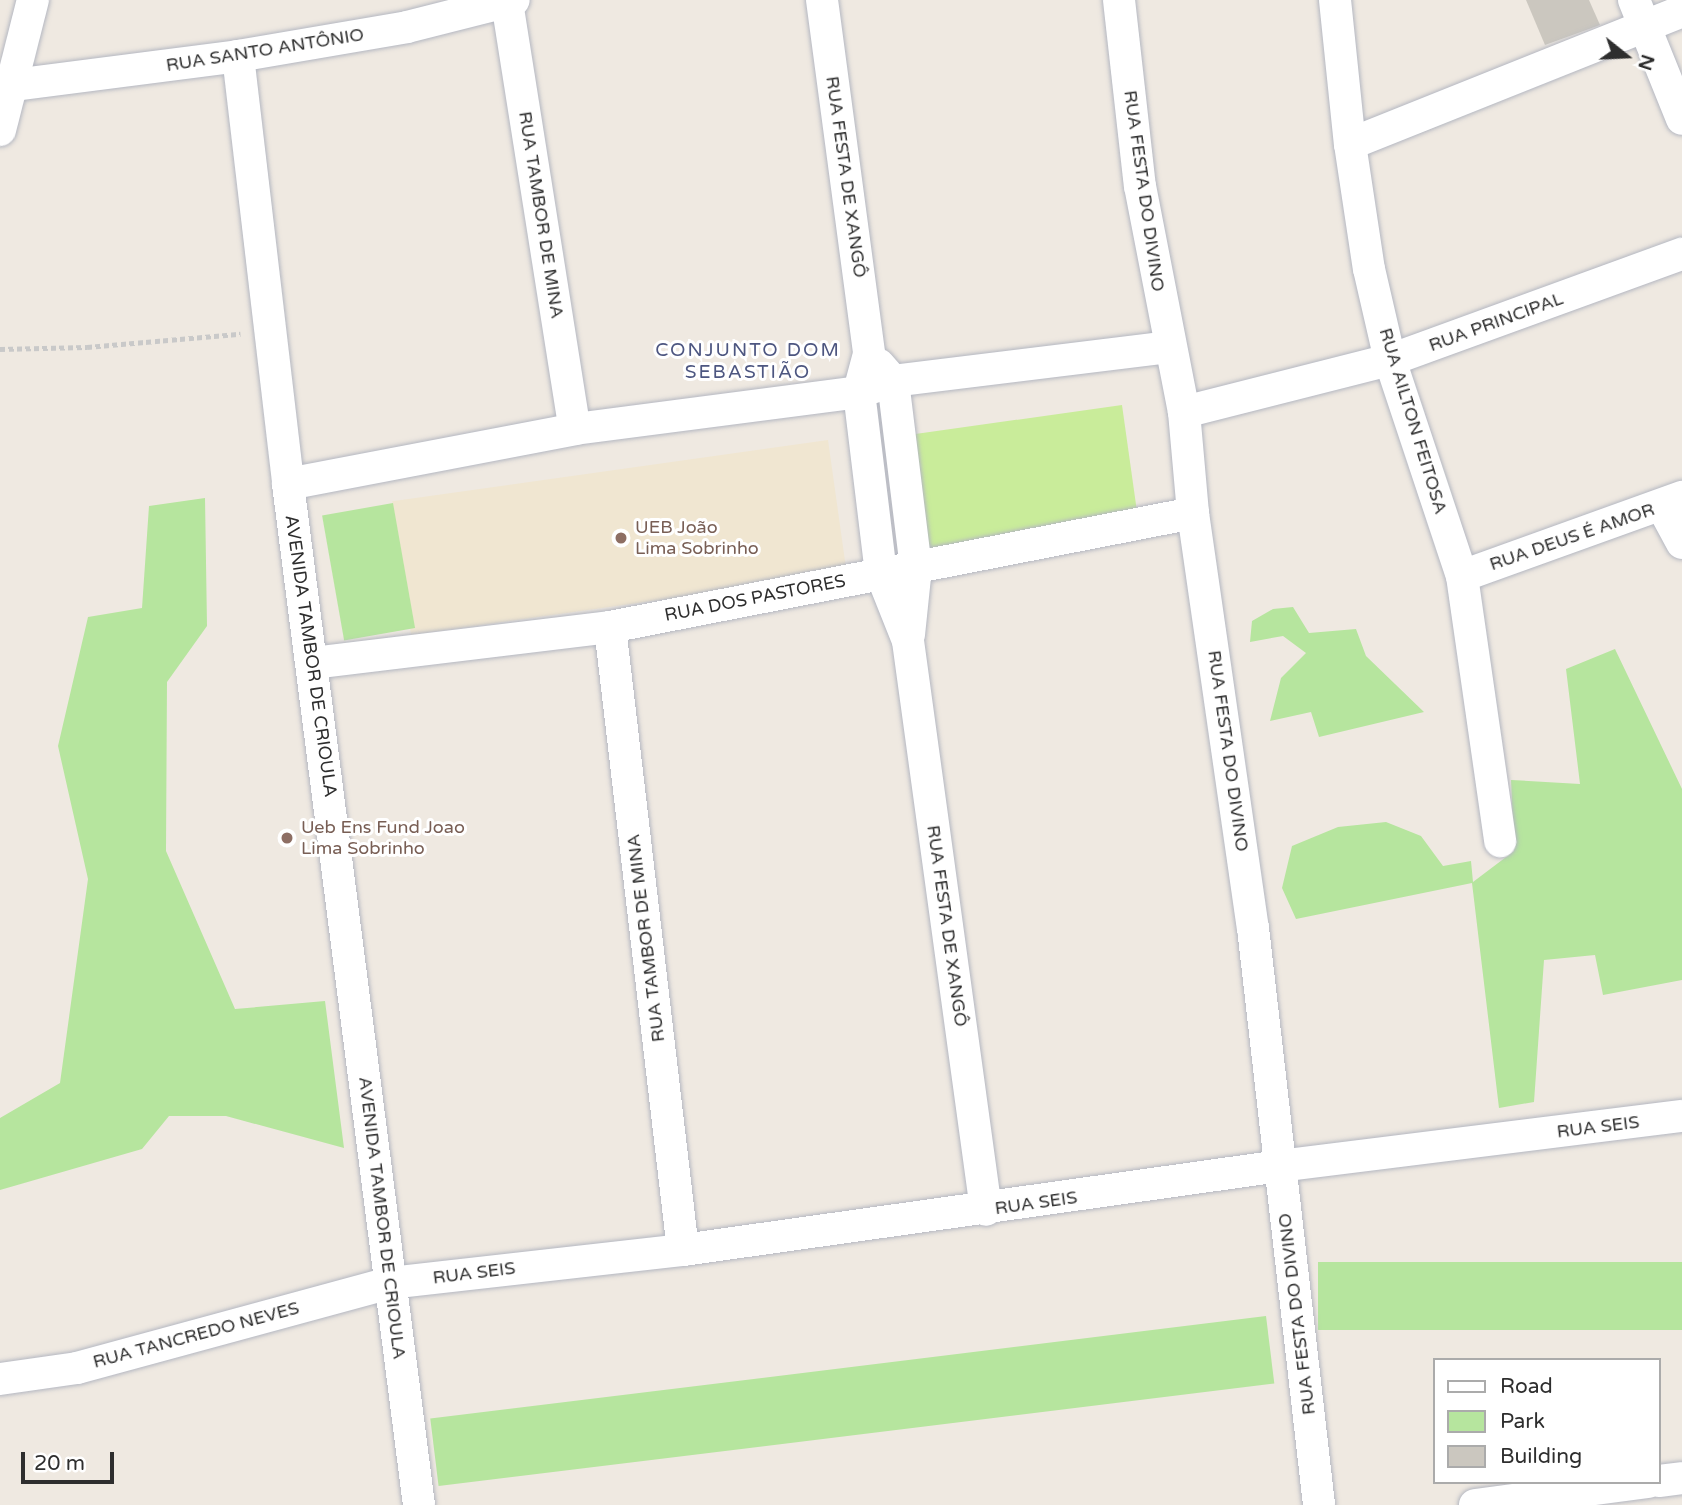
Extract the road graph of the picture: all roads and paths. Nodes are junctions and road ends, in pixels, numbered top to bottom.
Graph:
1 (33, 0) edge
2 (822, 0) edge
3 (1119, 0) edge
4 (1335, 0) edge
5 (510, 1) edge
6 (1682, 11) edge
7 (1639, 14) edge
8 (238, 57) junction
9 (13, 85) junction
10 (1682, 119) edge
11 (0, 130) edge
12 (1350, 144) junction
13 (1682, 254) edge
14 (269, 331) junction
15 (1169, 347) junction
16 (0, 349) edge
17 (869, 354) junction
18 (1390, 360) junction
19 (893, 381) junction
20 (859, 392) junction
21 (1184, 412) junction
22 (575, 429) junction
23 (288, 484) junction
24 (1672, 502) edge
25 (1193, 513) junction
26 (1682, 542) edge
27 (916, 567) junction
28 (881, 573) junction
29 (1462, 576) junction
30 (610, 627) junction
31 (908, 642) junction
32 (313, 663) junction
33 (1500, 841) dead end
34 (1682, 1116) edge
35 (1280, 1166) junction
36 (986, 1210) junction
37 (682, 1250) junction
38 (389, 1283) junction
39 (0, 1379) edge
40 (1682, 1478) edge
41 (1661, 1481) edge
42 (1633, 1484) edge
43 (419, 1505) edge
44 (1320, 1505) edge
45 (1475, 1505) edge

1 - 9 street
2 - 17 street, RUA FESTA DE XANGÔ
3 - 15 street, RUA FESTA DO DIVINO
4 - 12 street, RUA AILTON FEITOSA
5 - 8 street, RUA SANTO ANTÔNIO
5 - 22 street, RUA TAMBOR DE MINA
6 - 7 street
7 - 10 street
7 - 12 street
8 - 9 street, RUA SANTO ANTÔNIO
8 - 14 street, AVENIDA TAMBOR DE CRIOULA
9 - 11 street
12 - 18 street, RUA AILTON FEITOSA
13 - 18 street, RUA PRINCIPAL
14 - 16 path
14 - 23 street, AVENIDA TAMBOR DE CRIOULA
15 - 19 street
15 - 21 street, RUA FESTA DO DIVINO
17 - 19 street
17 - 20 street, RUA FESTA DE XANGÔ
18 - 21 street, RUA PRINCIPAL
18 - 29 street, RUA AILTON FEITOSA
19 - 20 street
19 - 27 street, RUA FESTA DE XANGÔ
20 - 22 street
20 - 28 street, RUA FESTA DE XANGÔ
21 - 25 street, RUA FESTA DO DIVINO
22 - 23 street
23 - 32 street, AVENIDA TAMBOR DE CRIOULA
24 - 26 street
24 - 29 street, RUA DEUS É AMOR
25 - 27 street, RUA DOS PASTORES
25 - 35 street, RUA FESTA DO DIVINO
27 - 28 street, RUA DOS PASTORES
27 - 31 street, RUA FESTA DE XANGÔ
28 - 30 street, RUA DOS PASTORES
28 - 31 street, RUA FESTA DE XANGÔ
29 - 33 street, RUA AILTON FEITOSA
30 - 32 street, RUA DOS PASTORES
30 - 37 street, RUA TAMBOR DE MINA
31 - 36 street, RUA FESTA DE XANGÔ
32 - 38 street, AVENIDA TAMBOR DE CRIOULA
34 - 35 street, RUA SEIS
35 - 36 street, RUA SEIS
35 - 44 street, RUA FESTA DO DIVINO
36 - 37 street, RUA SEIS
37 - 38 street, RUA SEIS
38 - 39 street, RUA TANCREDO NEVES
38 - 43 street, AVENIDA TAMBOR DE CRIOULA
40 - 41 street
42 - 45 street

